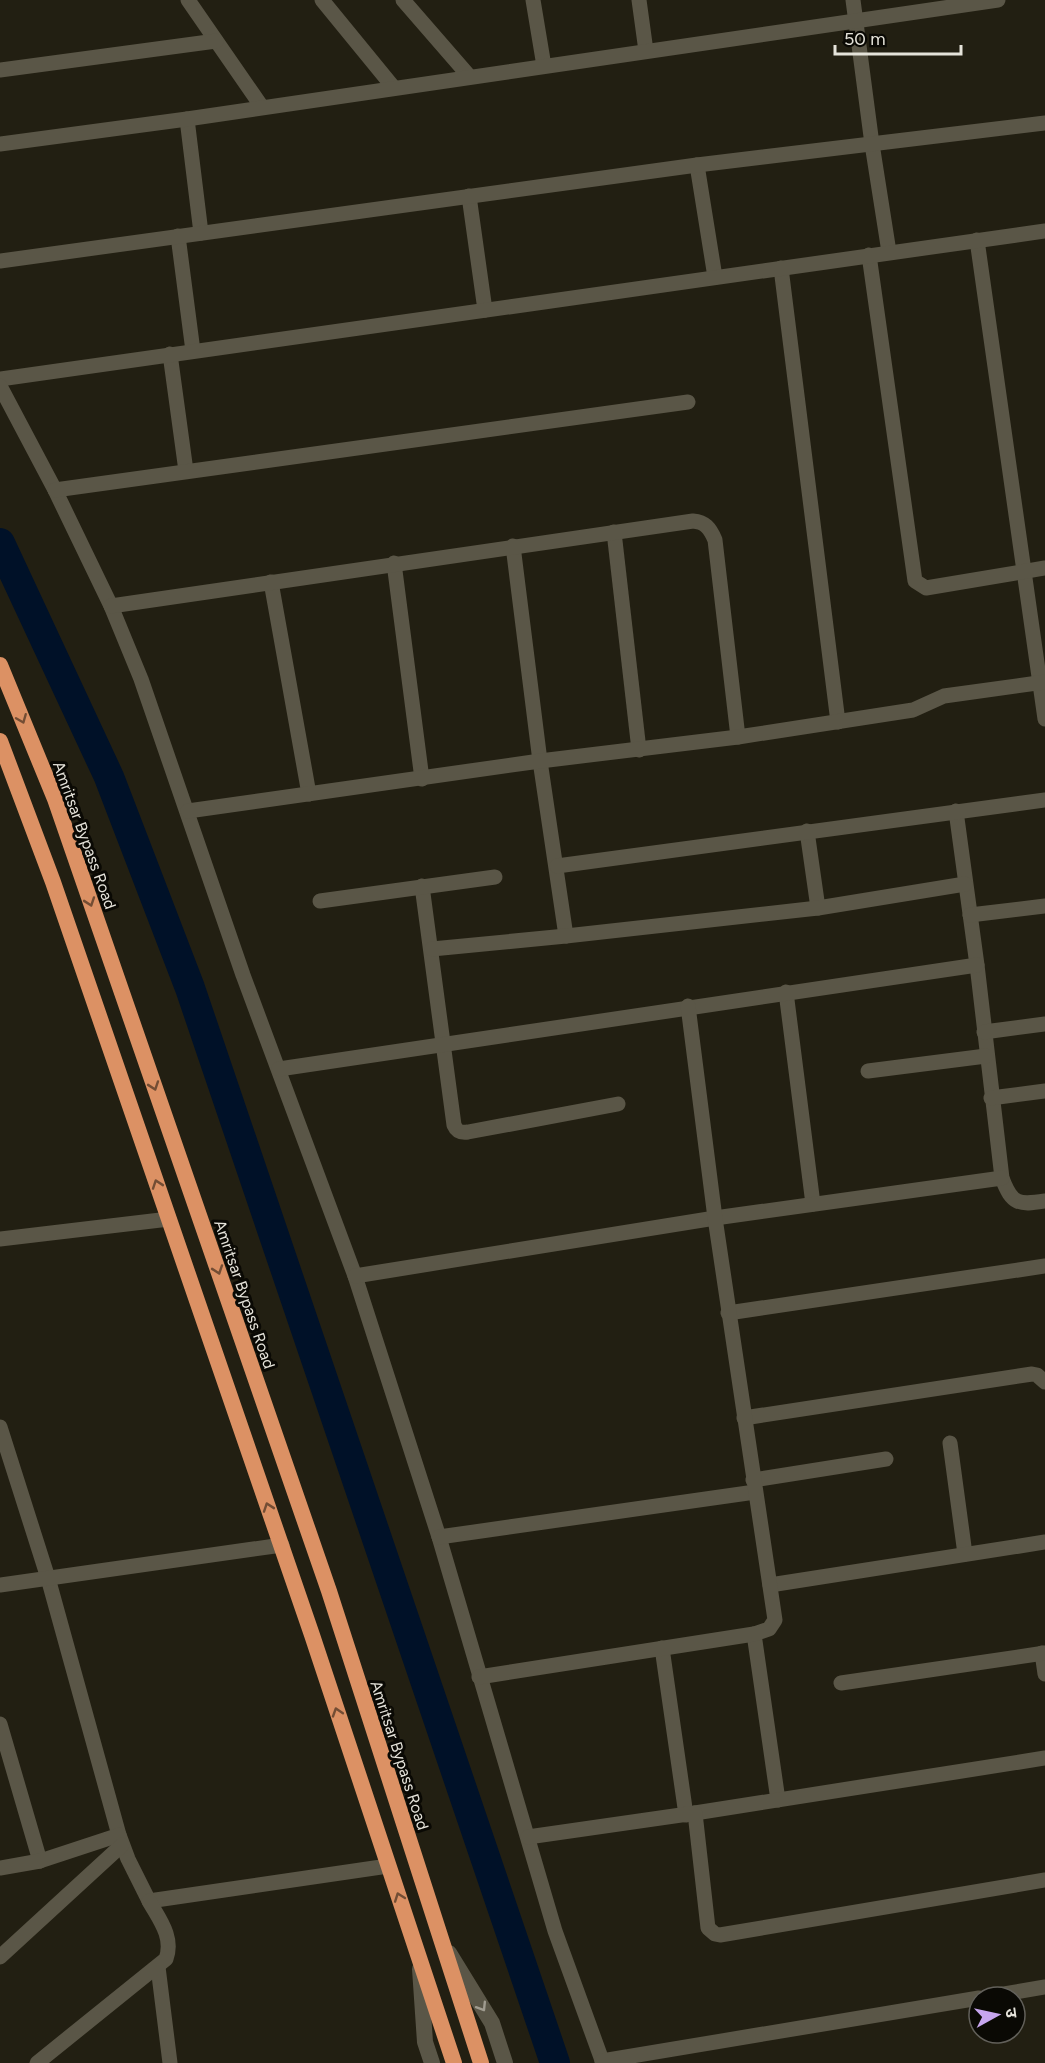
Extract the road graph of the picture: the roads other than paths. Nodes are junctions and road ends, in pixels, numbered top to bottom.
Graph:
1 (188, 0) edge
2 (322, 0) edge
3 (403, 0) edge
4 (533, 0) edge
5 (639, 0) edge
6 (853, 0) edge
7 (999, 0) edge
8 (855, 21) junction
9 (216, 41) junction
10 (646, 51) junction
11 (544, 66) junction
12 (0, 70) edge
13 (469, 76) junction
14 (394, 88) junction
15 (262, 107) junction
16 (187, 119) junction
17 (1045, 123) edge
18 (0, 144) edge
19 (872, 144) junction
20 (697, 165) junction
21 (469, 196) junction
22 (1045, 231) edge
23 (201, 233) junction
24 (178, 236) junction
25 (977, 240) junction
26 (890, 252) junction
27 (869, 255) junction
28 (0, 261) edge
29 (781, 268) junction
30 (715, 277) junction
31 (485, 310) junction
32 (193, 351) junction
33 (170, 354) junction
34 (0, 379) edge
35 (0, 386) edge
36 (688, 402) dead end
37 (186, 471) junction
38 (55, 490) junction
39 (614, 532) junction
40 (513, 546) junction
41 (394, 563) junction
42 (1045, 568) edge
43 (1024, 571) junction
44 (271, 582) junction
45 (111, 606) junction
46 (0, 665) edge
47 (1043, 682) edge
48 (1045, 719) edge
49 (838, 722) junction
50 (738, 737) junction
51 (0, 741) edge
52 (639, 750) junction
53 (540, 762) junction
54 (422, 779) junction
55 (309, 794) junction
56 (1045, 800) edge
57 (188, 811) junction
58 (956, 811) junction
59 (807, 831) junction
60 (557, 866) junction
61 (495, 877) dead end
62 (965, 884) junction
63 (422, 886) junction
64 (320, 901) dead end
65 (1045, 906) edge
66 (818, 908) junction
67 (970, 915) junction
68 (566, 936) junction
69 (432, 949) junction
70 (977, 965) junction
71 (786, 992) junction
72 (688, 1006) junction
73 (1045, 1024) edge
74 (984, 1032) junction
75 (443, 1043) junction
76 (986, 1056) junction
77 (279, 1069) junction
78 (868, 1071) dead end
79 (1045, 1091) edge
80 (992, 1098) junction
81 (618, 1104) dead end
82 (1002, 1179) junction
83 (1045, 1201) edge
84 (813, 1204) junction
85 (715, 1218) junction
86 (169, 1219) junction
87 (0, 1239) edge
88 (1045, 1266) edge
89 (356, 1276) junction
90 (728, 1312) junction
91 (1045, 1382) edge
92 (744, 1418) junction
93 (0, 1427) edge
94 (950, 1443) dead end
95 (886, 1459) dead end
96 (754, 1486) junction
97 (439, 1537) junction
98 (1045, 1542) edge
99 (282, 1545) junction
100 (965, 1554) junction
101 (48, 1578) junction
102 (770, 1585) junction
103 (0, 1586) edge
104 (754, 1634) junction
105 (662, 1648) junction
106 (1043, 1653) edge
107 (1045, 1674) edge
108 (479, 1677) junction
109 (841, 1683) dead end
110 (0, 1724) edge
111 (1045, 1758) edge
112 (778, 1800) junction
113 (690, 1814) junction
114 (528, 1837) junction
115 (120, 1840) junction
116 (40, 1861) junction
117 (388, 1866) junction
118 (0, 1868) edge
119 (1045, 1880) edge
120 (149, 1901) junction
121 (440, 1940) junction
122 (418, 1952) junction
123 (0, 1957) edge
124 (158, 1967) junction
125 (1045, 1987) edge
126 (1027, 1990) edge
127 (967, 2000) edge
128 (603, 2062) edge
129 (37, 2063) edge
130 (170, 2063) edge
131 (432, 2063) edge
132 (454, 2063) edge
133 (481, 2063) edge
134 (505, 2063) edge

1 - 9 street
2 - 14 street
3 - 13 street
4 - 11 street
5 - 10 street
6 - 8 street
7 - 8 street
8 - 10 street
8 - 19 street
9 - 12 street
9 - 15 street
10 - 11 street
11 - 13 street
13 - 14 street
14 - 15 street
15 - 16 street
16 - 18 street
16 - 23 street
17 - 19 street
19 - 20 street
19 - 26 street
20 - 21 street
20 - 30 street
21 - 23 street
21 - 31 street
22 - 25 street
23 - 24 street
24 - 28 street
24 - 32 street
25 - 26 street
25 - 43 street
26 - 27 street
27 - 29 street
27 - 43 street
29 - 30 street
29 - 49 street
30 - 31 street
31 - 32 street
32 - 33 street
33 - 34 street
33 - 37 street
35 - 38 street
36 - 37 street
37 - 38 street
38 - 45 street
39 - 40 street
39 - 50 street
39 - 52 street
40 - 41 street
40 - 53 street
41 - 44 street
41 - 54 street
42 - 43 street
43 - 47 street
44 - 45 street
44 - 55 street
45 - 57 street
46 -> 121 highway, Amritsar Bypass Road
47 - 48 street
47 - 49 street
49 - 50 street
50 - 52 street
86 -> 51 highway
52 - 53 street
53 - 54 street
53 - 60 street
54 - 55 street
55 - 57 street
56 - 58 street
57 - 77 street
58 - 59 street
58 - 62 street
59 - 60 street
59 - 66 street
60 - 68 street
61 - 63 street
62 - 66 street
62 - 67 street
63 - 64 street
63 - 69 street
65 - 67 street
66 - 68 street
67 - 70 street
68 - 69 street
69 - 75 street
70 - 71 street
70 - 74 street
71 - 72 street
71 - 84 street
72 - 75 street
72 - 85 street
73 - 74 street
74 - 76 street
75 - 77 street
75 - 81 street
76 - 78 street
76 - 80 street
77 - 89 street
79 - 80 street
80 - 82 street
82 - 83 street
82 - 84 street
84 - 85 street
85 - 89 street
85 - 90 street
86 - 87 street
99 -> 86 highway
88 - 90 street
89 - 97 street
90 - 92 street
91 - 92 street
92 - 96 street
93 - 101 street
94 - 100 street
95 - 96 street
96 - 97 street
96 - 102 street
97 - 108 street
98 - 100 street
99 - 101 street
117 -> 99 highway
100 - 102 street
101 - 103 street
101 - 115 street
102 - 104 street
104 - 105 street
104 - 112 street
105 - 108 street
105 - 113 street
106 - 107 street
106 - 109 street
108 - 114 street
110 - 116 street
111 - 112 street
112 - 113 street
113 - 114 street
113 - 119 street
114 - 128 street
115 - 116 street
115 - 120 street
115 - 123 street
116 - 118 street
117 - 120 street
122 -> 117 highway
120 - 124 street
121 - 133 highway, Amritsar Bypass Road
121 -> 134 street
122 - 131 street
122 - 132 highway
124 - 129 street
124 - 130 street
125 - 126 street
127 - 128 street

